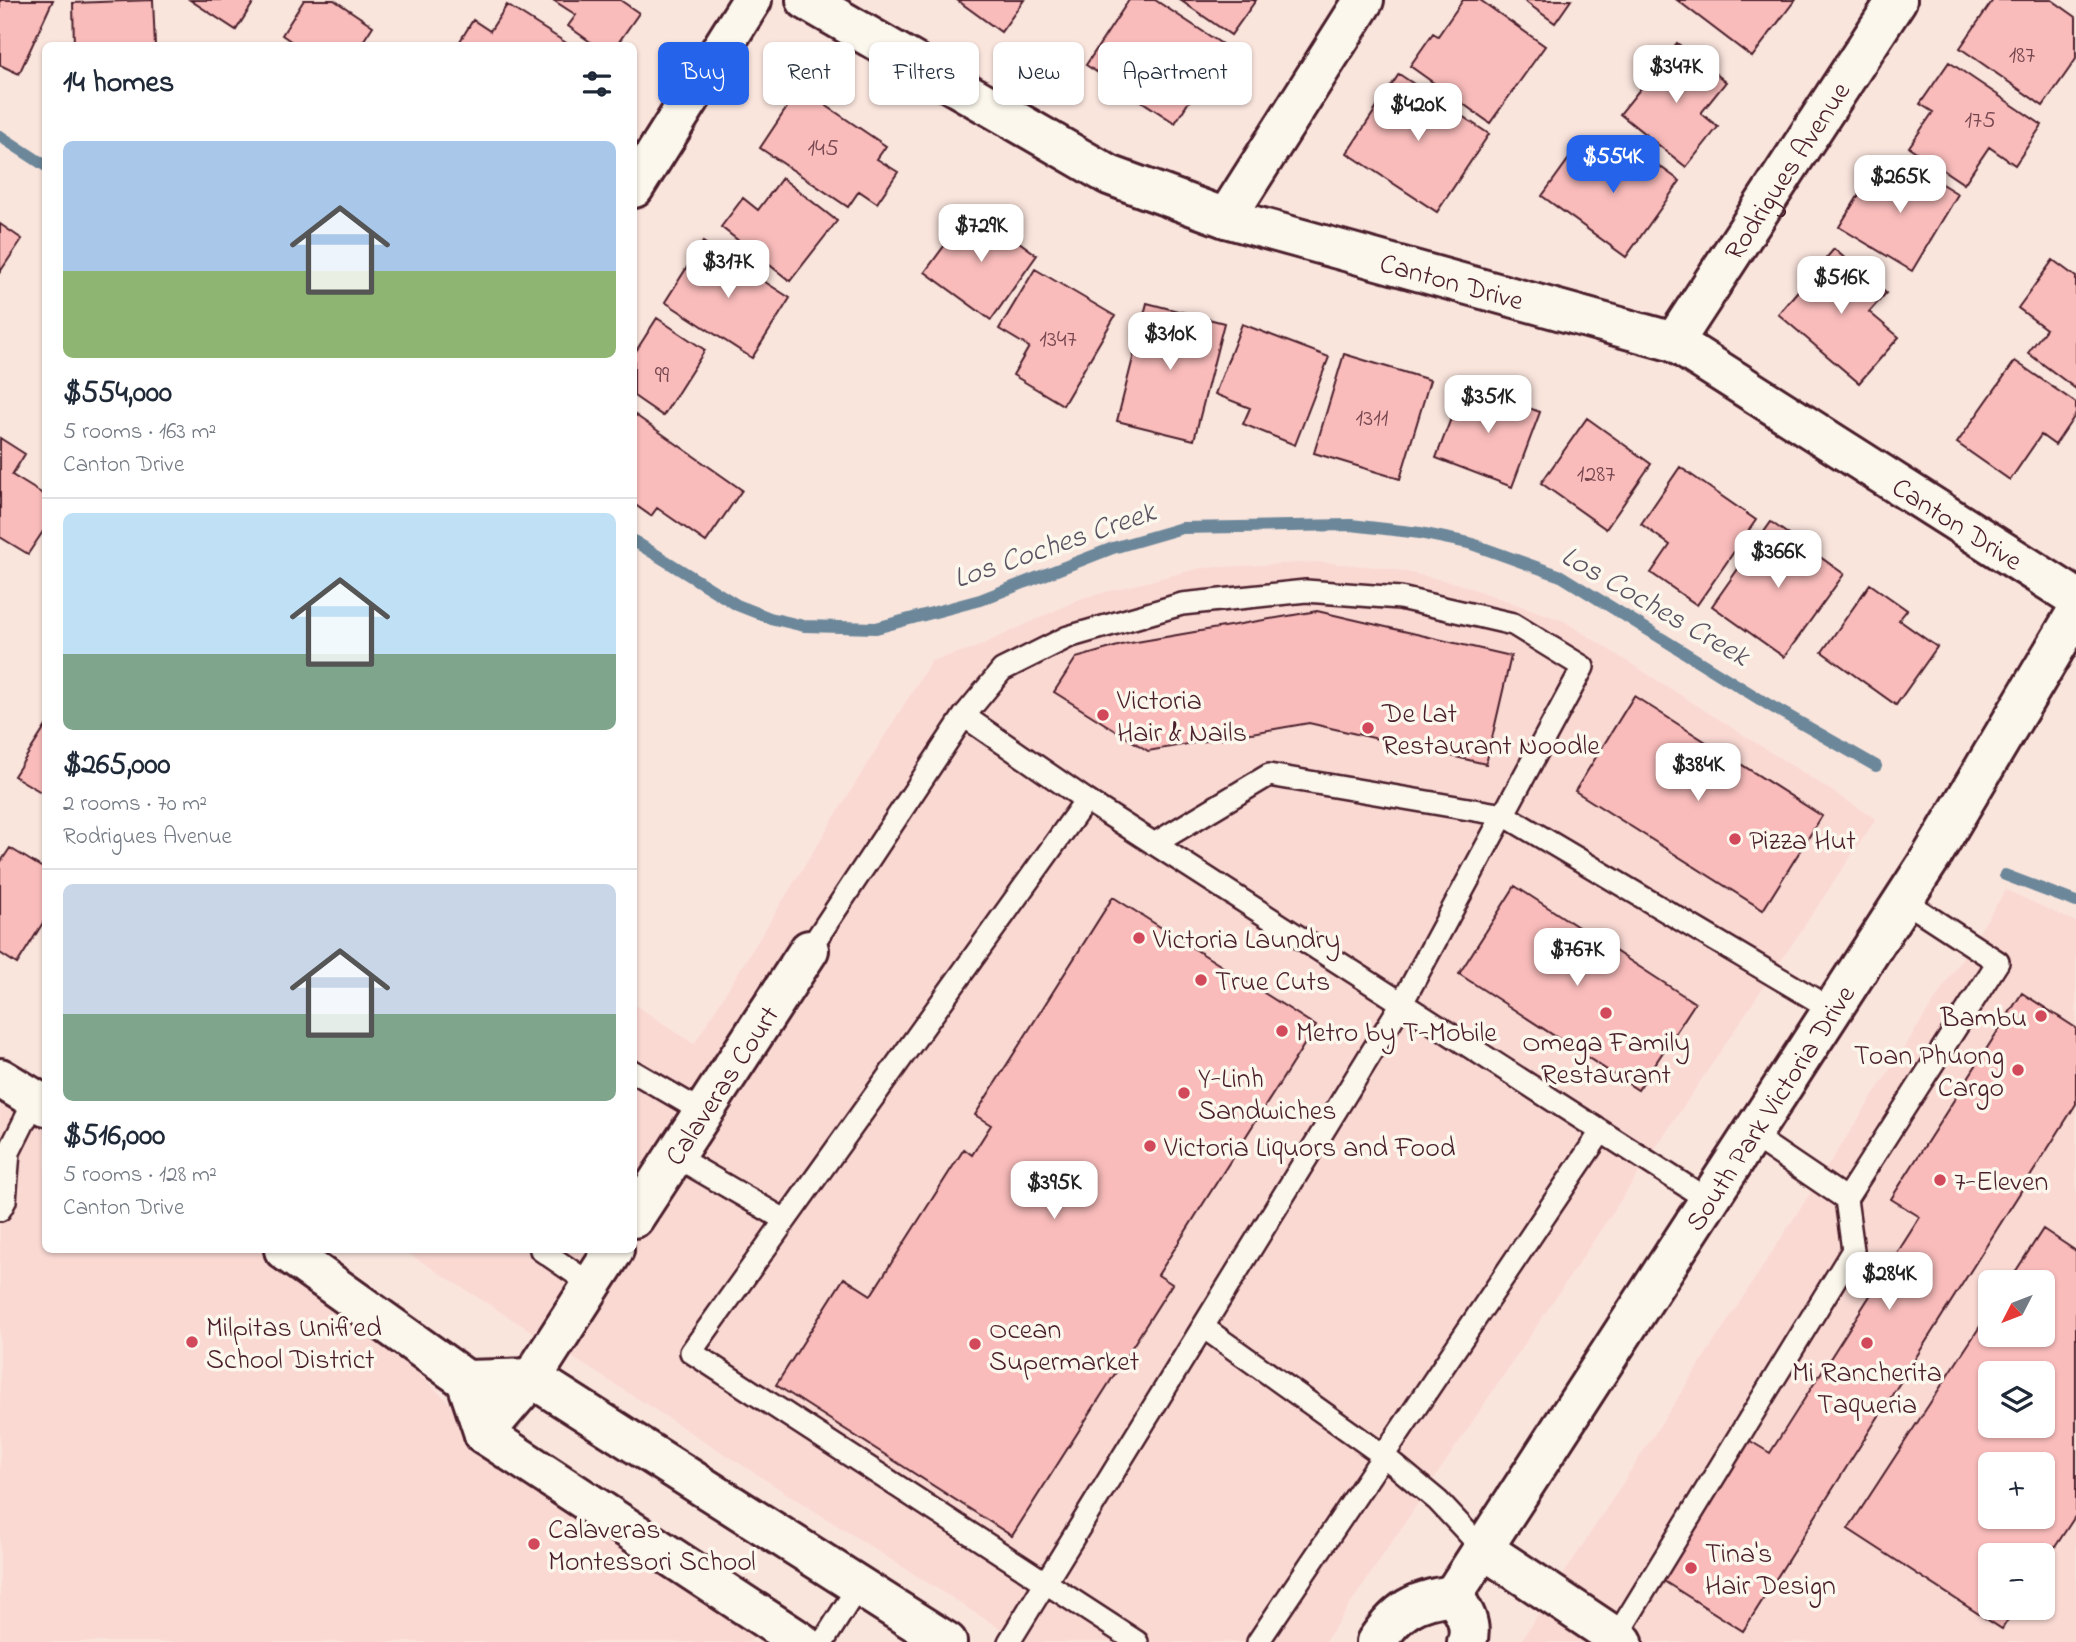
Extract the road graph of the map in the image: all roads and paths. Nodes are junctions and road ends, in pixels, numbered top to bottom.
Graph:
1 (752, 0) edge
2 (806, 0) edge
3 (1364, 0) edge
4 (1897, 0) edge
5 (637, 183) edge
6 (1226, 218) junction
7 (1674, 342) junction
8 (2076, 598) edge
9 (2076, 613) edge
10 (964, 716) junction
11 (1086, 800) junction
12 (1504, 814) junction
13 (1154, 844) junction
14 (1903, 900) junction
15 (809, 950) joint
16 (1402, 1003) junction
17 (1831, 1009) junction
18 (637, 1074) edge
19 (0, 1078) edge
20 (42, 1096) edge
21 (701, 1111) junction
22 (1601, 1132) junction
23 (1750, 1134) junction
24 (673, 1155) junction
25 (5, 1156) edge
26 (1846, 1199) junction
27 (1707, 1200) junction
28 (0, 1210) edge
29 (637, 1213) edge
30 (785, 1220) junction
31 (288, 1253) edge
32 (545, 1253) edge
33 (612, 1253) edge
34 (592, 1285) junction
35 (1203, 1327) junction
36 (533, 1378) junction
37 (466, 1380) junction
38 (484, 1434) junction
39 (1384, 1456) junction
40 (1482, 1548) junction
41 (1046, 1583) junction
42 (859, 1586) junction
43 (1453, 1595) junction
44 (1617, 1640) edge
45 (801, 1642) edge
46 (823, 1642) edge
47 (947, 1642) edge
48 (1009, 1642) edge
49 (1137, 1642) edge
50 (1258, 1642) edge
51 (1376, 1642) edge
52 (1467, 1642) edge

1 - 5 street
2 - 6 street, Canton Drive
3 - 6 street
4 - 7 street, Rodrigues Avenue
6 - 7 street, Canton Drive
7 - 8 street, Canton Drive
9 - 14 street, South Park Victoria Drive
10 - 11 lane
10 - 12 lane
10 - 15 lane
11 - 13 lane
11 - 30 lane
12 - 13 lane
12 - 16 lane
12 - 17 lane
13 - 16 lane
14 - 17 street, South Park Victoria Drive
14 - 26 lane
15 - 21 street, Calaveras Court
16 - 22 lane
16 - 35 lane
17 - 23 street, South Park Victoria Drive
18 - 21 lane
19 - 20 street
20 - 25 lane
21 - 24 street, Calaveras Court
22 - 27 lane
22 - 39 lane
23 - 26 lane
23 - 27 street, South Park Victoria Drive
24 - 29 street, Calaveras Court
24 - 30 lane
25 - 28 lane
26 - 44 lane
27 - 40 street, South Park Victoria Drive
30 - 41 lane
31 - 37 street
32 - 34 lane
33 - 34 street
34 - 36 street
35 - 39 lane
35 - 41 lane
36 - 37 street
36 - 38 street
36 - 42 street
37 - 38 street
38 - 45 street
39 - 40 lane
39 - 50 lane
40 - 43 street, South Park Victoria Drive
40 - 44 street
41 - 48 lane
41 - 49 lane
42 - 46 lane
42 - 47 street
43 - 51 street
43 - 52 street

